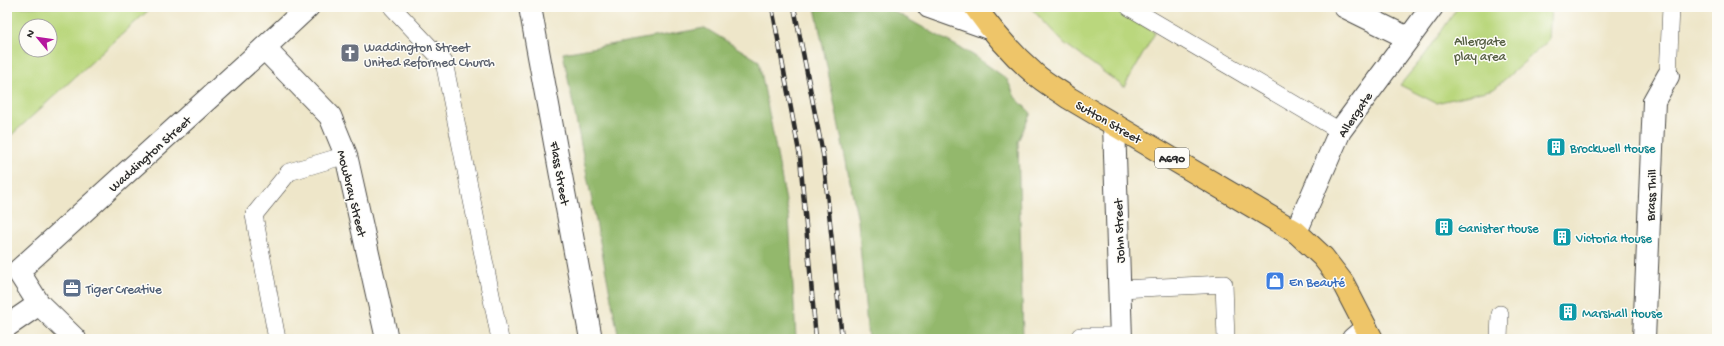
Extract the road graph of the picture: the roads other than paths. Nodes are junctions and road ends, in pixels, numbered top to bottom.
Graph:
1 (308, 7) edge
2 (392, 7) edge
3 (530, 7) edge
4 (929, 7) edge
5 (975, 7) edge
6 (1128, 7) edge
7 (1345, 7) edge
8 (1432, 7) edge
9 (1671, 7) edge
10 (991, 29) junction
11 (1408, 38) junction
12 (264, 48) junction
13 (1668, 76) joint
14 (1114, 124) junction
15 (1340, 131) junction
16 (346, 155) junction
17 (1296, 232) junction
18 (13, 272) edge
19 (1120, 289) junction
20 (39, 304) junction
21 (1500, 314) dead end
22 (7, 326) edge
23 (1364, 335) edge
24 (1080, 336) dead end
25 (1121, 338) edge
26 (75, 339) edge
27 (276, 339) edge
28 (387, 339) edge
29 (500, 339) edge
30 (591, 339) edge
31 (1226, 339) edge
32 (1499, 339) edge
33 (1644, 339) edge

1 - 12 street, Waddington Street
2 - 29 lane
3 - 30 street, Flass Street
4 - 10 street, Sutton Street
5 - 10 highway, A690
6 - 15 lane
7 - 11 street
8 - 11 street, Allergate
9 - 13 lane, Brass Thill
10 - 14 highway, Sutton Street / A690
11 - 15 street, Allergate
12 - 16 street, Mowbray Street
12 - 18 street, Waddington Street
13 - 33 street, Brass Thill
14 - 17 highway, Sutton Street / A690
14 - 19 street, John Street
15 - 17 street, Allergate
16 - 27 lane
16 - 28 street, Mowbray Street
17 - 23 highway, A690
18 - 20 street, Waddington Street
19 - 25 street, John Street
19 - 31 lane
20 - 22 street
20 - 26 street, Waddington Street
21 - 32 lane
24 - 25 lane

